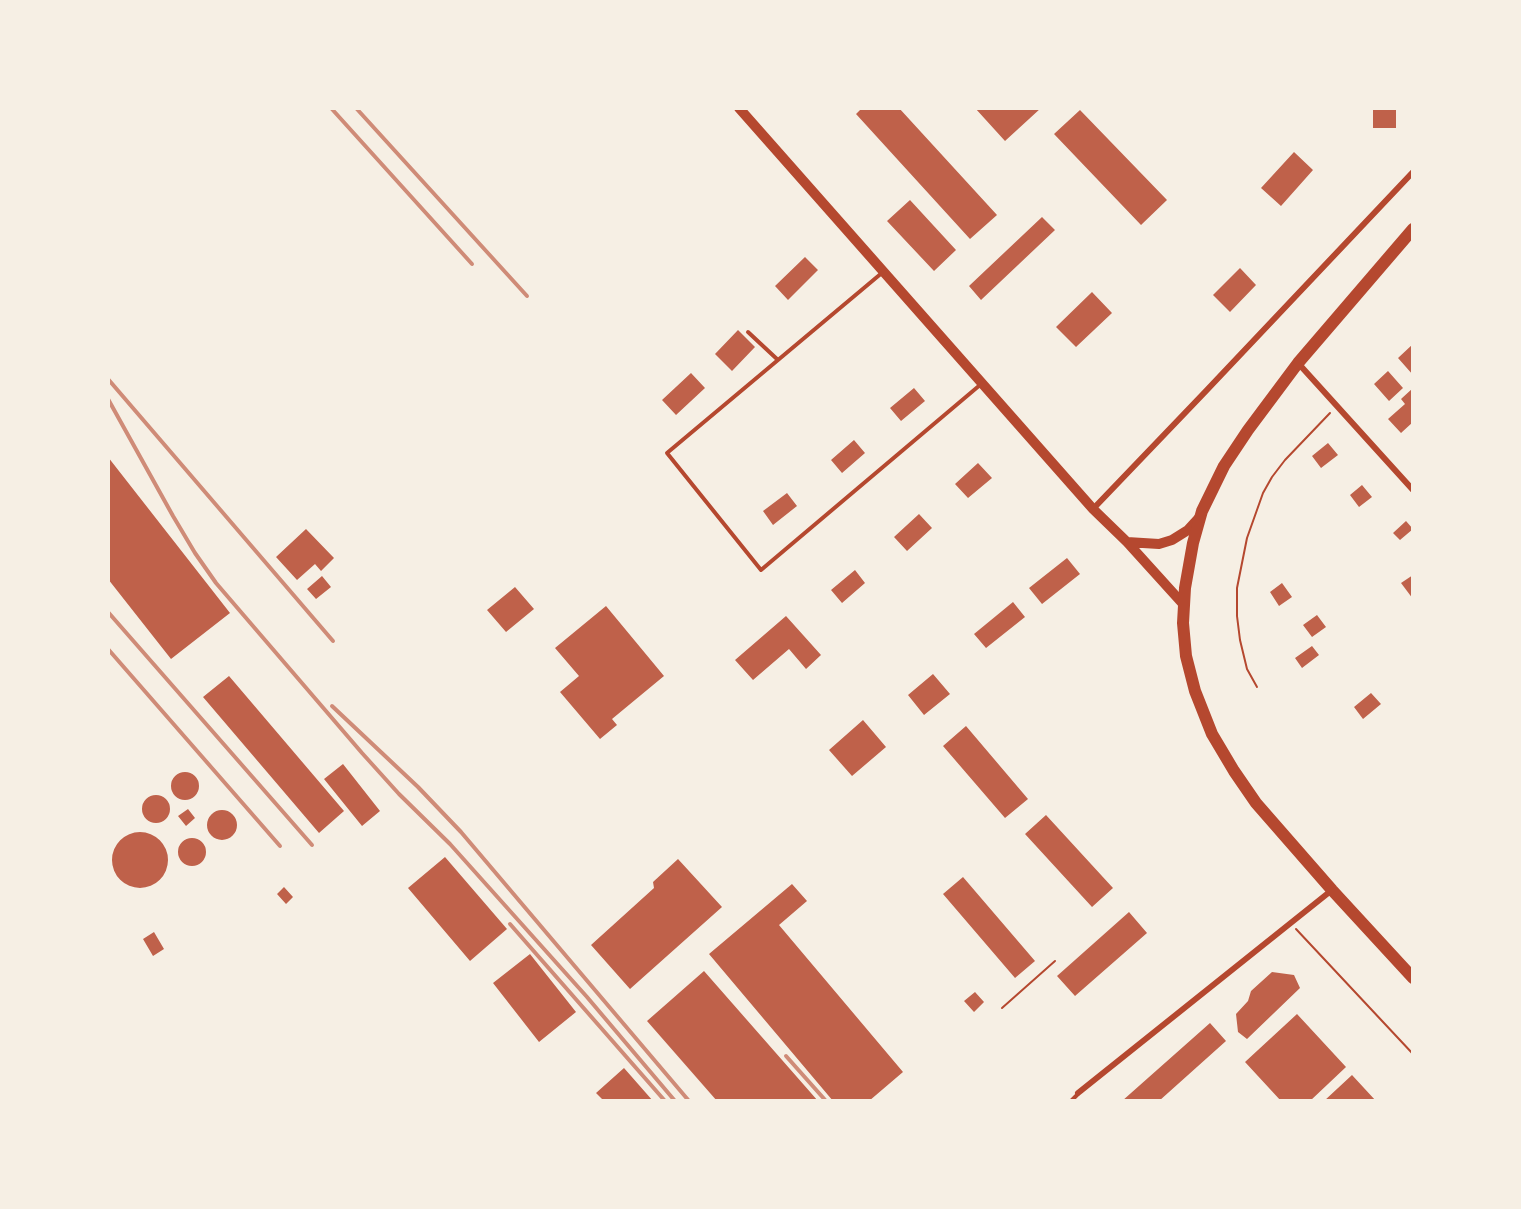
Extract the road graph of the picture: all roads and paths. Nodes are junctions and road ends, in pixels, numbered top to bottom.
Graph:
1 (740, 108) edge
2 (1413, 172) edge
3 (1413, 229) edge
4 (883, 271) junction
5 (748, 332) dead end
6 (778, 360) junction
7 (1298, 363) junction
8 (982, 383) junction
9 (1337, 406) junction
10 (1413, 490) edge
11 (1093, 509) junction
12 (1202, 512) junction
13 (1127, 542) junction
14 (1184, 606) junction
15 (1257, 687) dead end
16 (1332, 890) junction
17 (1290, 922) junction
18 (1056, 961) dead end
19 (1413, 978) edge
20 (1002, 1008) dead end
21 (1413, 1054) edge
22 (1078, 1093) joint
23 (1071, 1101) edge

1 - 4 main road
2 - 11 street
3 - 7 main road
4 - 6 lane
4 - 8 main road
5 - 6 lane
6 - 8 lane
7 - 9 street
7 - 12 main road
8 - 11 main road
9 - 10 street
9 - 15 path
11 - 13 main road
12 - 13 main road
12 - 14 main road
13 - 14 main road
14 - 16 main road
16 - 17 street
16 - 19 main road
17 - 21 path
17 - 22 street
18 - 20 path
22 - 23 lane

